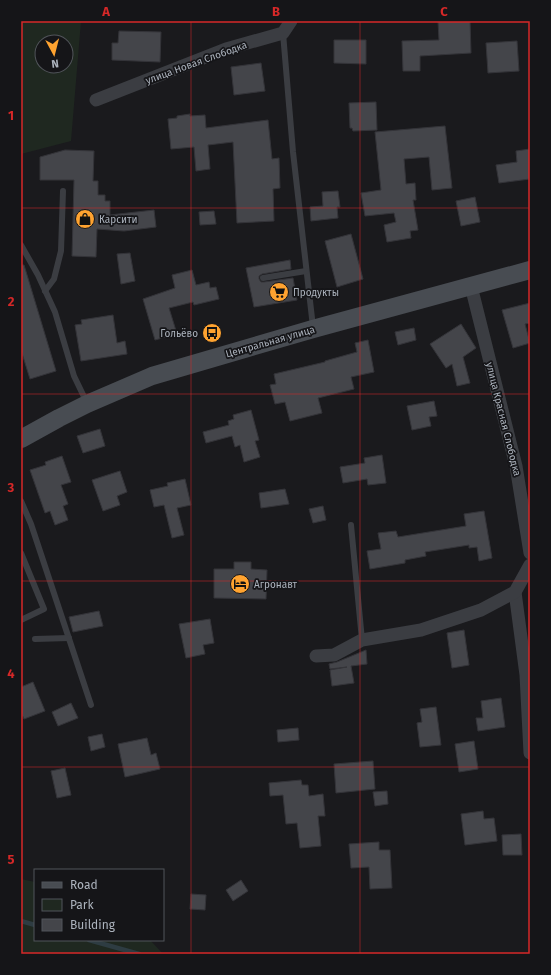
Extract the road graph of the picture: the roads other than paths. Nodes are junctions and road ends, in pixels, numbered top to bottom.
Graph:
1 (291, 21) edge
2 (283, 33) junction
3 (96, 100) dead end
4 (62, 191) dead end
5 (21, 245) edge
6 (530, 270) edge
7 (306, 271) junction
8 (262, 278) dead end
9 (471, 286) junction
10 (45, 291) junction
11 (313, 328) junction
12 (87, 404) junction
13 (21, 439) edge
14 (21, 501) edge
15 (351, 525) dead end
16 (21, 553) edge
17 (530, 553) edge
18 (530, 565) edge
19 (515, 592) junction
20 (21, 620) edge
21 (69, 638) junction
22 (35, 639) dead end
23 (362, 640) junction
24 (316, 656) dead end
25 (91, 705) dead end
26 (530, 753) edge

1 - 2 street
2 - 3 street, улица Новая Слободка
2 - 7 lane
4 - 10 lane
5 - 10 lane
6 - 9 main road, Центральная улица
7 - 8 lane
7 - 11 lane
9 - 11 main road, Центральная улица
9 - 17 street, улица Красная Слободка
10 - 12 lane
11 - 12 main road, Центральная улица
12 - 13 main road, Центральная улица
14 - 21 lane
15 - 23 lane
16 - 20 lane
18 - 19 street
19 - 23 street
19 - 26 street
21 - 22 lane
21 - 25 lane
23 - 24 street

